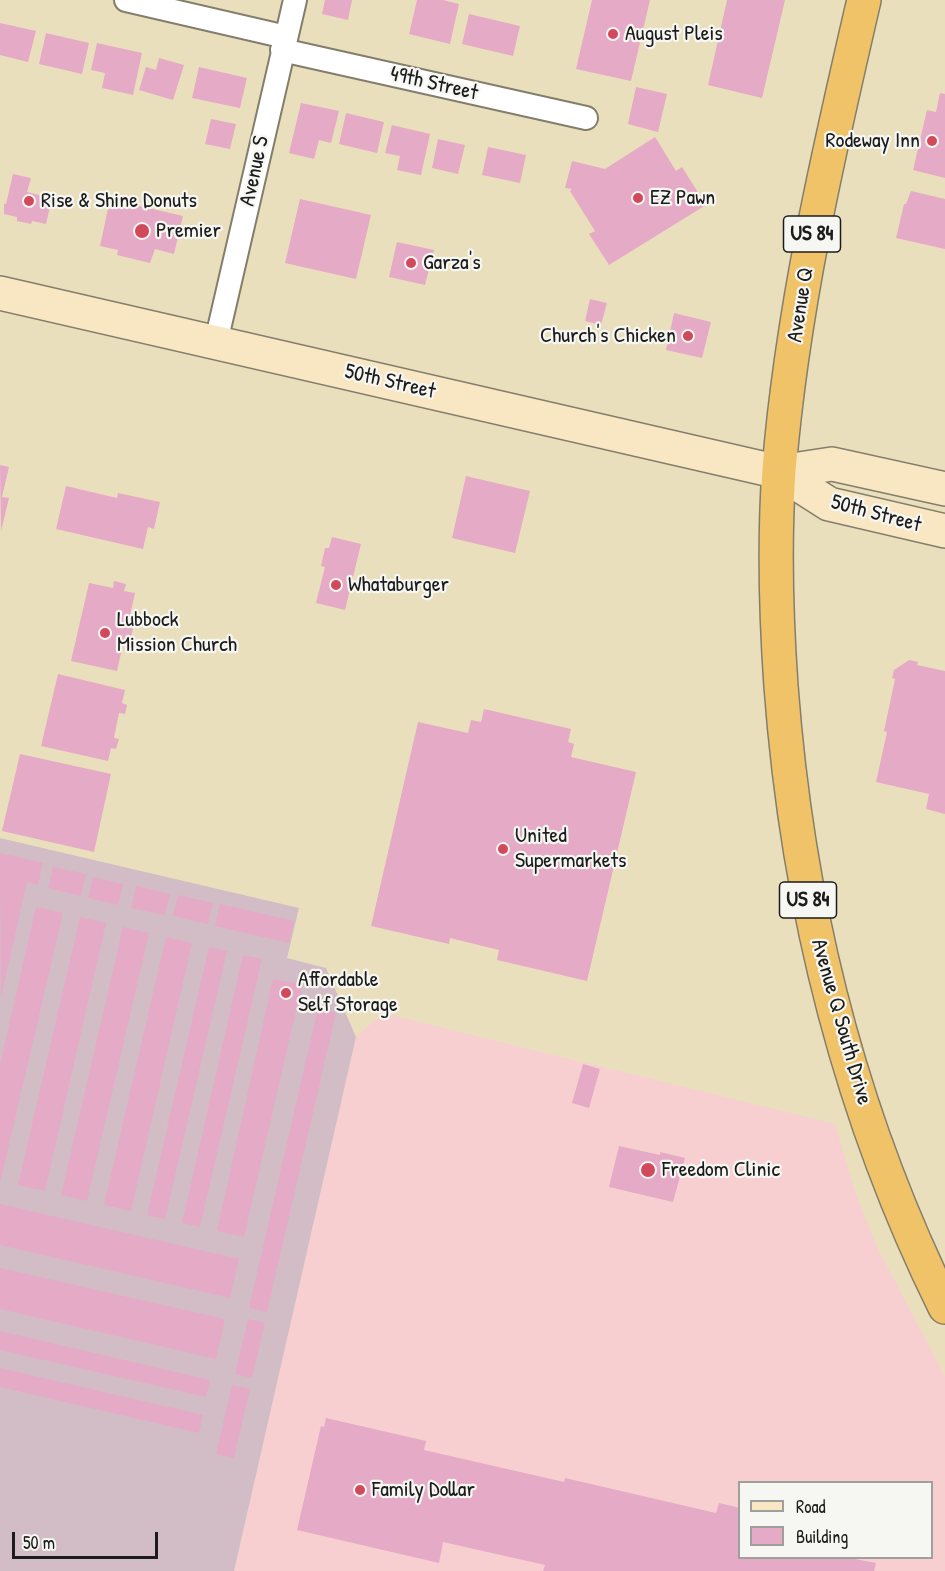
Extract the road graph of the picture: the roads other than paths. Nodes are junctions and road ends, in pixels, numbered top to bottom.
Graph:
1 (126, 0) edge
2 (295, 0) edge
3 (864, 0) edge
4 (284, 44) junction
5 (586, 118) dead end
6 (0, 293) edge
7 (216, 342) junction
8 (779, 472) junction
9 (945, 489) edge
10 (945, 531) edge
11 (945, 1307) edge

1 - 4 street, 49th Street
2 - 4 street, Avenue S
3 - 8 highway, Avenue Q / US 84
4 - 5 street, 49th Street
4 - 7 street, Avenue S
6 - 7 main road, 50th Street
7 - 8 main road, 50th Street
8 - 9 main road, 50th Street
8 - 10 main road, 50th Street
8 - 11 highway, Avenue Q South Drive / US 84

